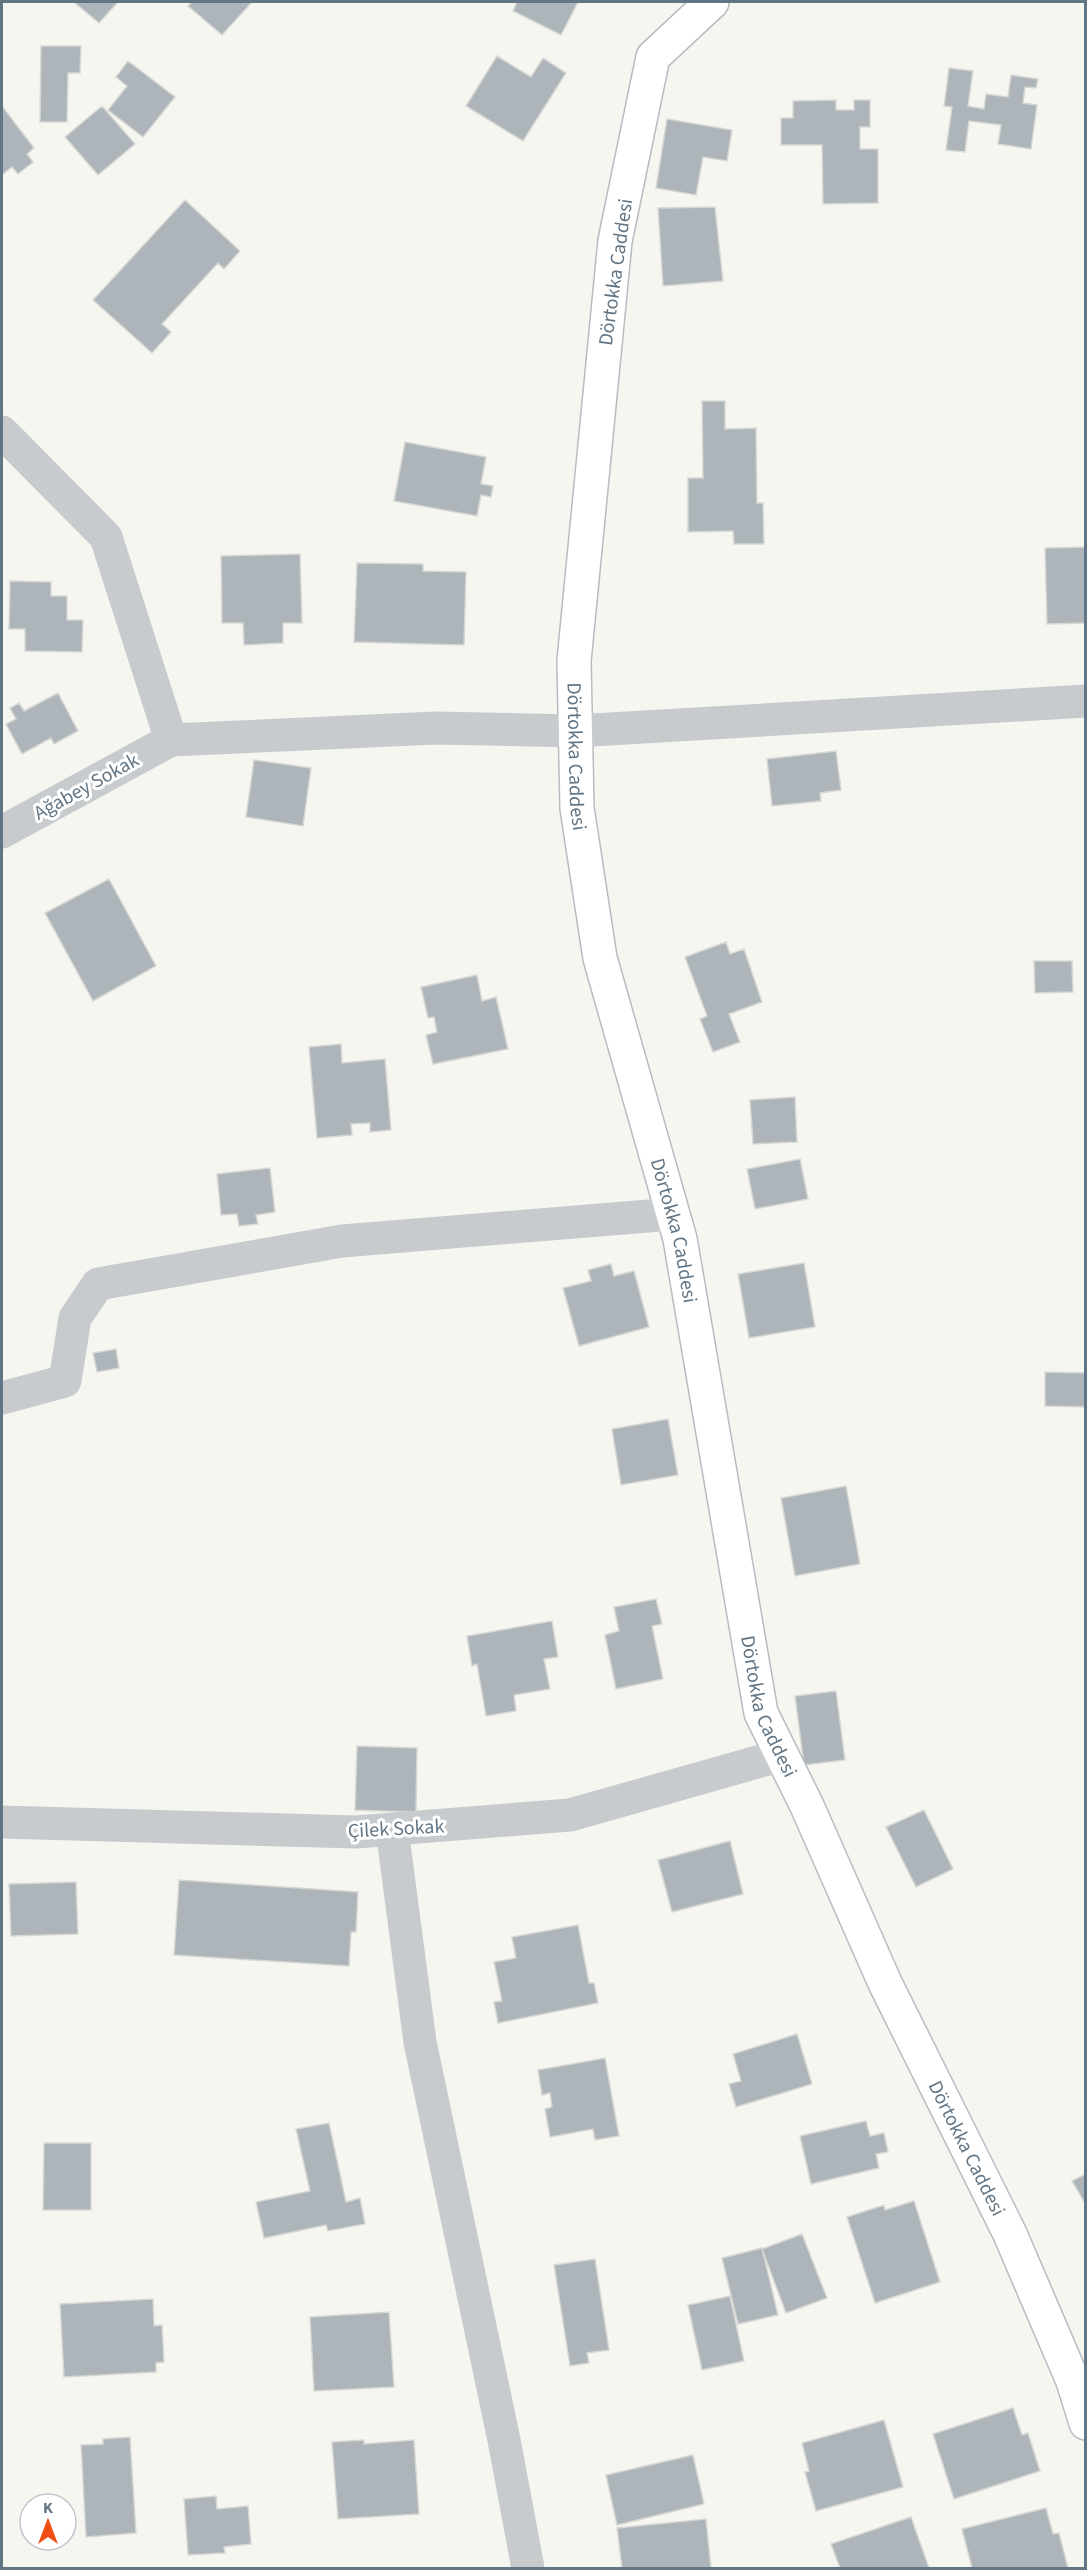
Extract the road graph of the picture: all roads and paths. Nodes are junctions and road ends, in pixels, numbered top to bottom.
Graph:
1 (712, 2) edge
2 (2, 432) edge
3 (1086, 701) edge
4 (575, 731) junction
5 (171, 740) junction
6 (2, 832) edge
7 (673, 1214) junction
8 (2, 1398) edge
9 (782, 1755) junction
10 (2, 1822) edge
11 (392, 1829) junction
12 (1086, 2423) edge
13 (528, 2568) edge

1 - 4 street, Dörtokka Caddesi
2 - 5 street
3 - 4 street
4 - 5 street
4 - 7 street, Dörtokka Caddesi
5 - 6 street, Ağabey Sokak
7 - 8 street
7 - 9 street, Dörtokka Caddesi
9 - 11 street, Çilek Sokak
9 - 12 street, Dörtokka Caddesi
10 - 11 street, Çilek Sokak
11 - 13 street

